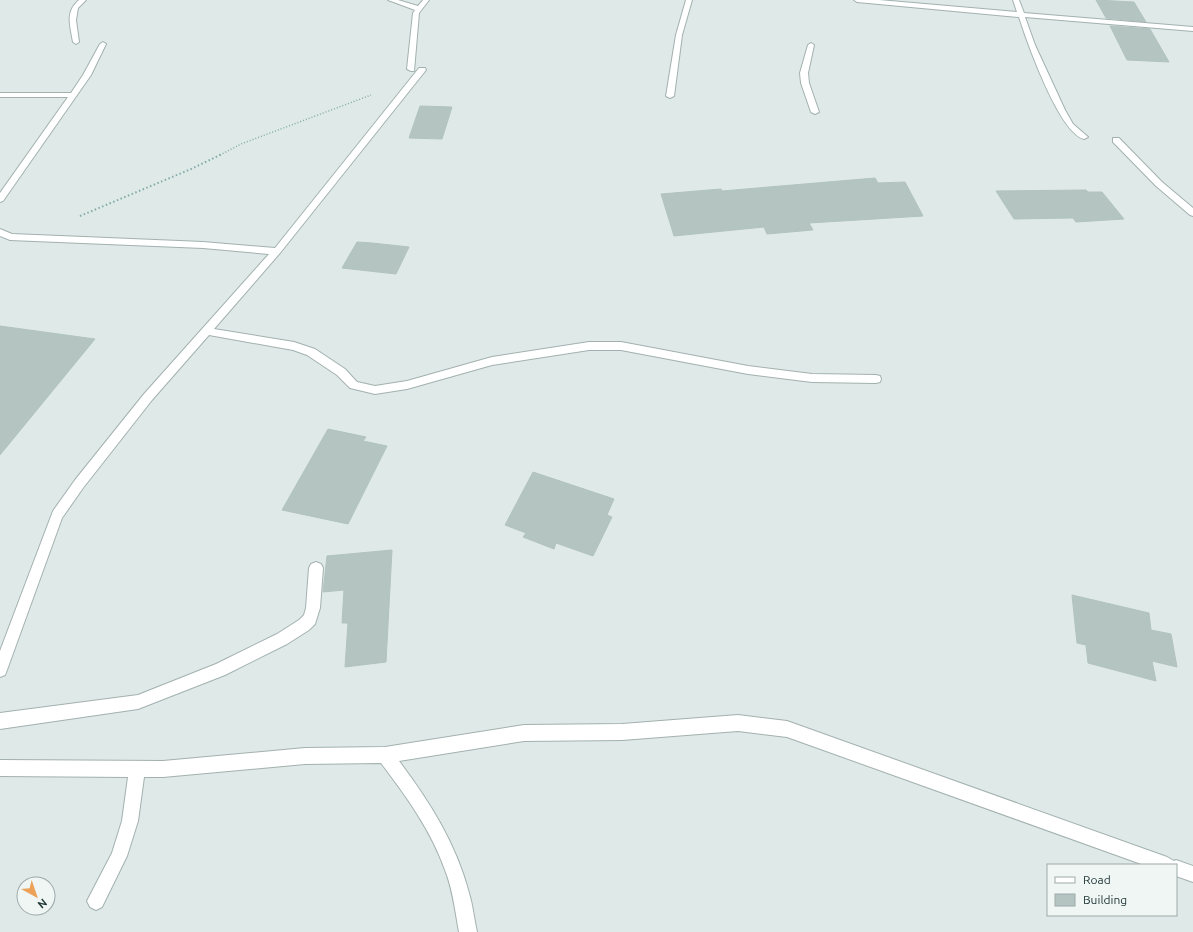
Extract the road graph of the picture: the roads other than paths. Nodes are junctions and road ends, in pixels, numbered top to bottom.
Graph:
1 (83, 0) edge
2 (391, 0) edge
3 (426, 0) edge
4 (689, 0) edge
5 (857, 0) edge
6 (1016, 0) edge
7 (419, 10) junction
8 (1023, 16) junction
9 (1193, 29) edge
10 (76, 42) dead end
11 (104, 44) dead end
12 (811, 45) dead end
13 (0, 95) edge
14 (72, 95) junction
15 (670, 96) dead end
16 (815, 112) dead end
17 (1084, 137) dead end
18 (1116, 140) dead end
19 (0, 199) edge
20 (1193, 213) edge
21 (0, 232) edge
22 (277, 250) junction
23 (206, 331) junction
24 (876, 379) dead end
25 (316, 568) dead end
26 (0, 670) edge
27 (0, 721) edge
28 (385, 755) junction
29 (0, 768) edge
30 (137, 768) junction
31 (1164, 864) edge
32 (1177, 868) edge
33 (1193, 874) edge
34 (96, 901) dead end
35 (468, 932) edge

1 - 10 street
2 - 7 street
3 - 7 street
4 - 15 street
5 - 8 street
6 - 8 street
7 - 22 street
8 - 9 street
8 - 17 street
11 - 14 street
12 - 16 street
13 - 14 street
14 - 19 street
18 - 20 street
21 - 22 street
22 - 23 street
23 - 24 street
23 - 26 street
25 - 27 street
28 - 30 street
28 - 31 street
28 - 35 street
29 - 30 street
30 - 34 street
32 - 33 street

